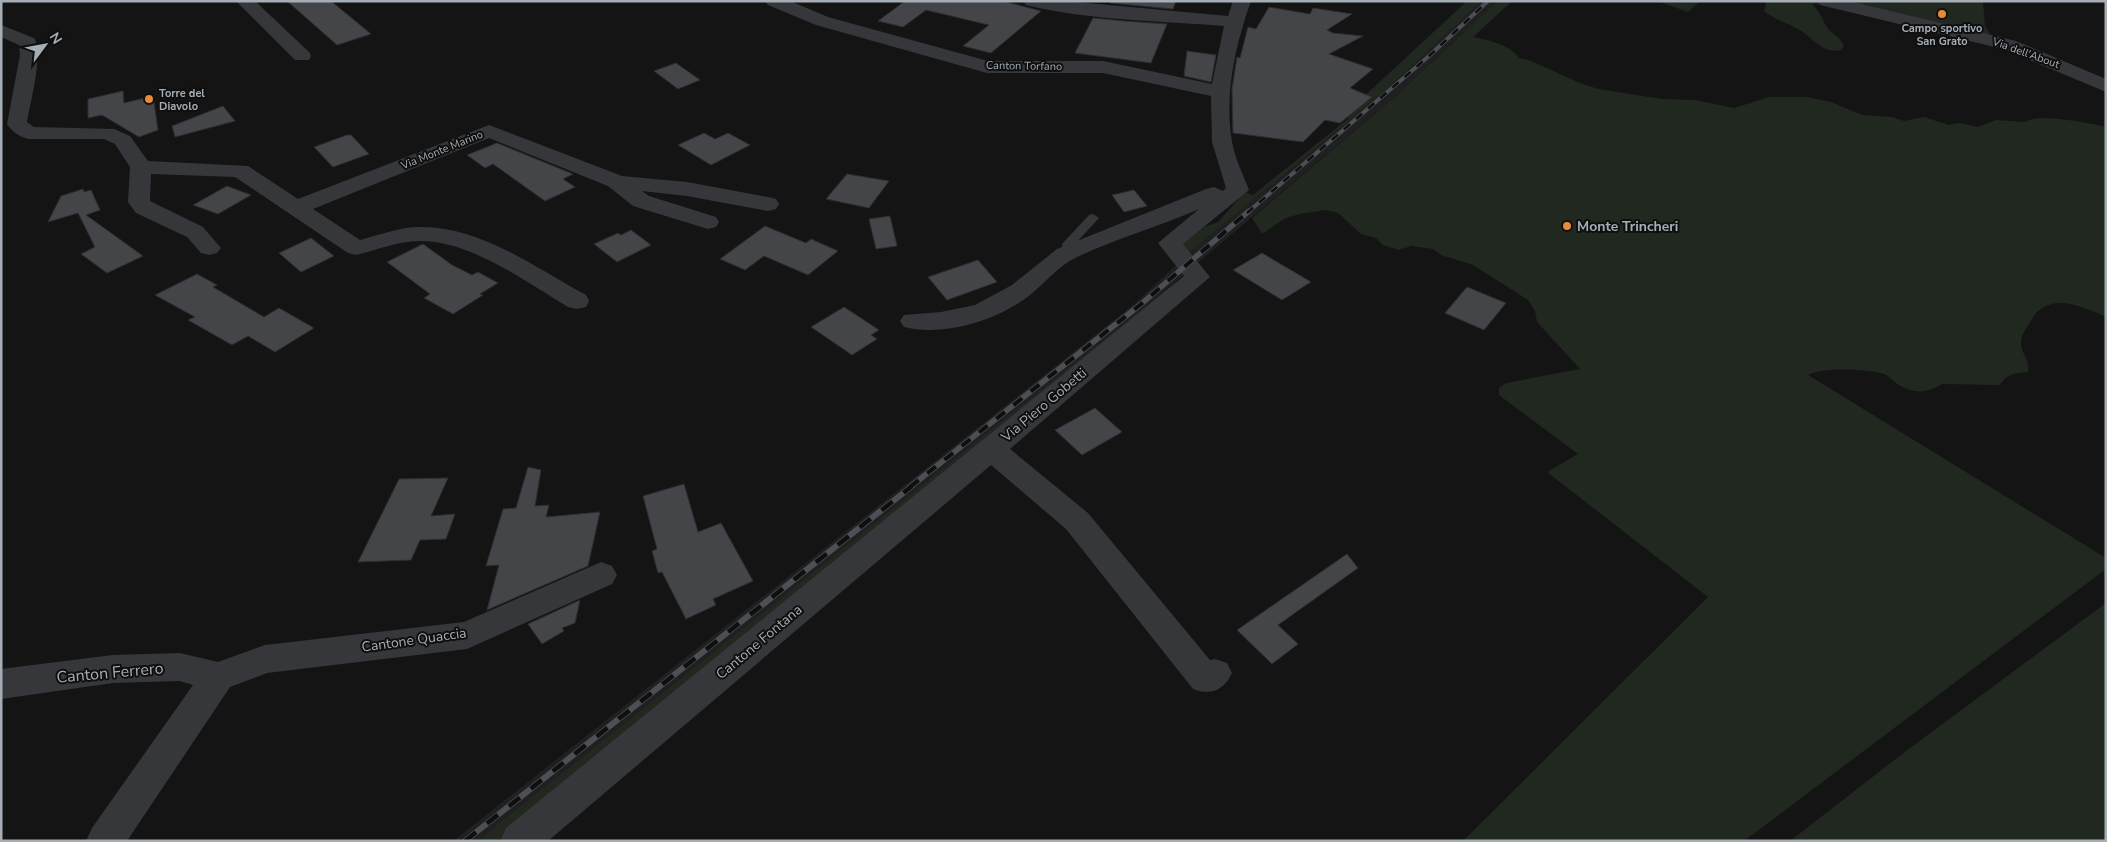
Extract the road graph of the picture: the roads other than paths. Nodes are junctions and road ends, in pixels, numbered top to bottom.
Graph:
1 (245, 1) edge
2 (774, 1) edge
3 (1032, 1) edge
4 (1242, 1) edge
5 (1826, 1) edge
6 (1234, 22) junction
7 (1, 30) edge
8 (302, 56) dead end
9 (2106, 86) edge
10 (1221, 92) junction
11 (141, 166) junction
12 (616, 181) junction
13 (1236, 183) junction
14 (768, 204) dead end
15 (296, 208) junction
16 (1093, 218) dead end
17 (708, 222) dead end
18 (210, 248) dead end
19 (1068, 253) junction
20 (576, 301) dead end
21 (913, 322) dead end
22 (991, 449) junction
23 (601, 575) dead end
24 (1215, 673) dead end
25 (218, 677) junction
26 (1, 684) edge
27 (525, 839) edge
28 (106, 841) edge

1 - 8 street
2 - 10 street, Canton Torfano
3 - 6 street
4 - 6 street
5 - 9 street, Via dell'About
6 - 10 street
7 - 11 street
10 - 13 street
11 - 15 street
11 - 18 street
12 - 14 street, Via Monte Marino
12 - 15 street, Via Monte Marino
12 - 17 street, Via Monte Marino
13 - 19 street
13 - 22 street, Via Piero Gobetti
15 - 20 street
16 - 19 lane
19 - 21 street
22 - 24 street, Via Piero Gobetti
22 - 27 street, Cantone Fontana
23 - 25 street, Cantone Quaccia
25 - 26 street, Canton Ferrero
25 - 28 street

